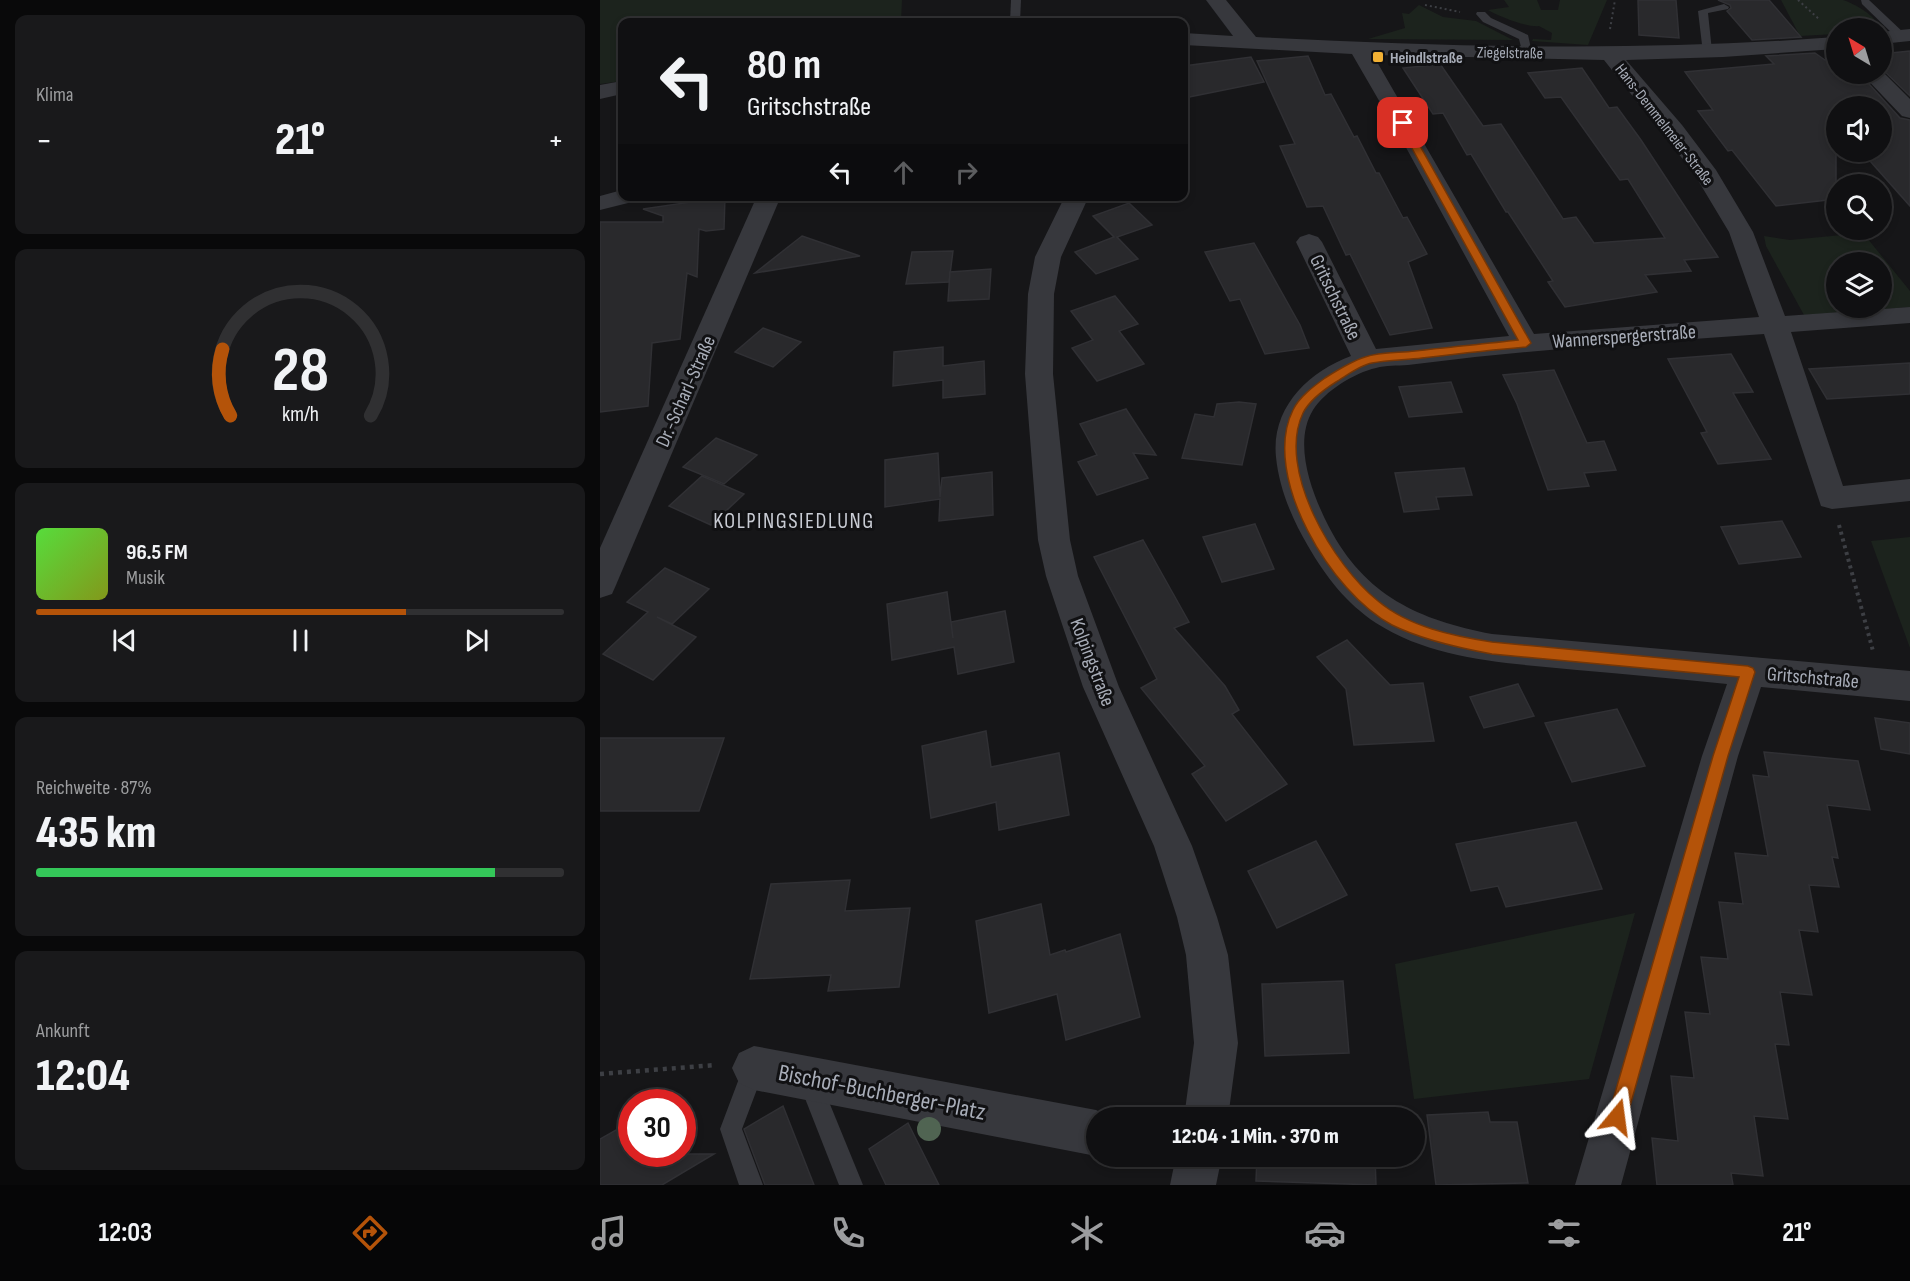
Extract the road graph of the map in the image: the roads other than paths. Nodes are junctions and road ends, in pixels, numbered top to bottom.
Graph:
1 (1016, 0) edge
2 (1216, 0) edge
3 (1865, 2) dead end
4 (1724, 7) dead end
5 (1481, 14) road end
6 (1014, 18) edge
7 (1826, 34) edge
8 (1897, 36) edge
9 (1188, 39) edge
10 (1249, 42) junction
11 (1610, 47) junction
12 (1359, 49) junction
13 (1707, 51) junction
14 (1527, 53) junction
15 (1883, 84) edge
16 (618, 89) edge
17 (600, 92) edge
18 (1910, 111) edge
19 (618, 199) edge
20 (768, 201) edge
21 (1075, 201) edge
22 (600, 204) edge
23 (1309, 242) dead end
24 (1910, 315) edge
25 (1774, 326) junction
26 (1526, 343) junction
27 (1367, 360) junction
28 (1910, 490) edge
29 (600, 585) edge
30 (1748, 672) junction
31 (1896, 684) edge
32 (754, 1068) joint
33 (807, 1076) junction
34 (1207, 1107) edge
35 (1086, 1131) edge
36 (1197, 1167) edge
37 (750, 1185) edge
38 (851, 1185) edge
39 (1193, 1185) edge
40 (1598, 1185) edge

1 - 6 lane
2 - 10 street
3 - 8 lane
4 - 13 lane
5 - 14 lane
7 - 13 street, Ziegelstraße
9 - 10 street, Ziegelstraße
10 - 12 street, Ziegelstraße
11 - 13 street, Ziegelstraße
11 - 14 street, Ziegelstraße
11 - 25 street, Hans-Demmelmeier-Straße
12 - 14 street, Ziegelstraße
12 - 26 street
15 - 18 street
16 - 17 street
19 - 22 street
20 - 29 street, Dr.-Scharl-Straße
21 - 34 street, Kolpingstraße
23 - 27 street, Gritschstraße
24 - 25 street, Wannerspergerstraße
25 - 26 street, Wannerspergerstraße
25 - 28 street
26 - 27 street, Wannerspergerstraße
27 - 30 street, Gritschstraße
30 - 31 street, Gritschstraße
30 - 40 street
32 - 33 street, Bischof-Buchberger-Platz
32 - 37 lane, Bischof-Buchberger-Platz
33 - 35 street, Bischof-Buchberger-Platz
33 - 38 lane
36 - 39 street

